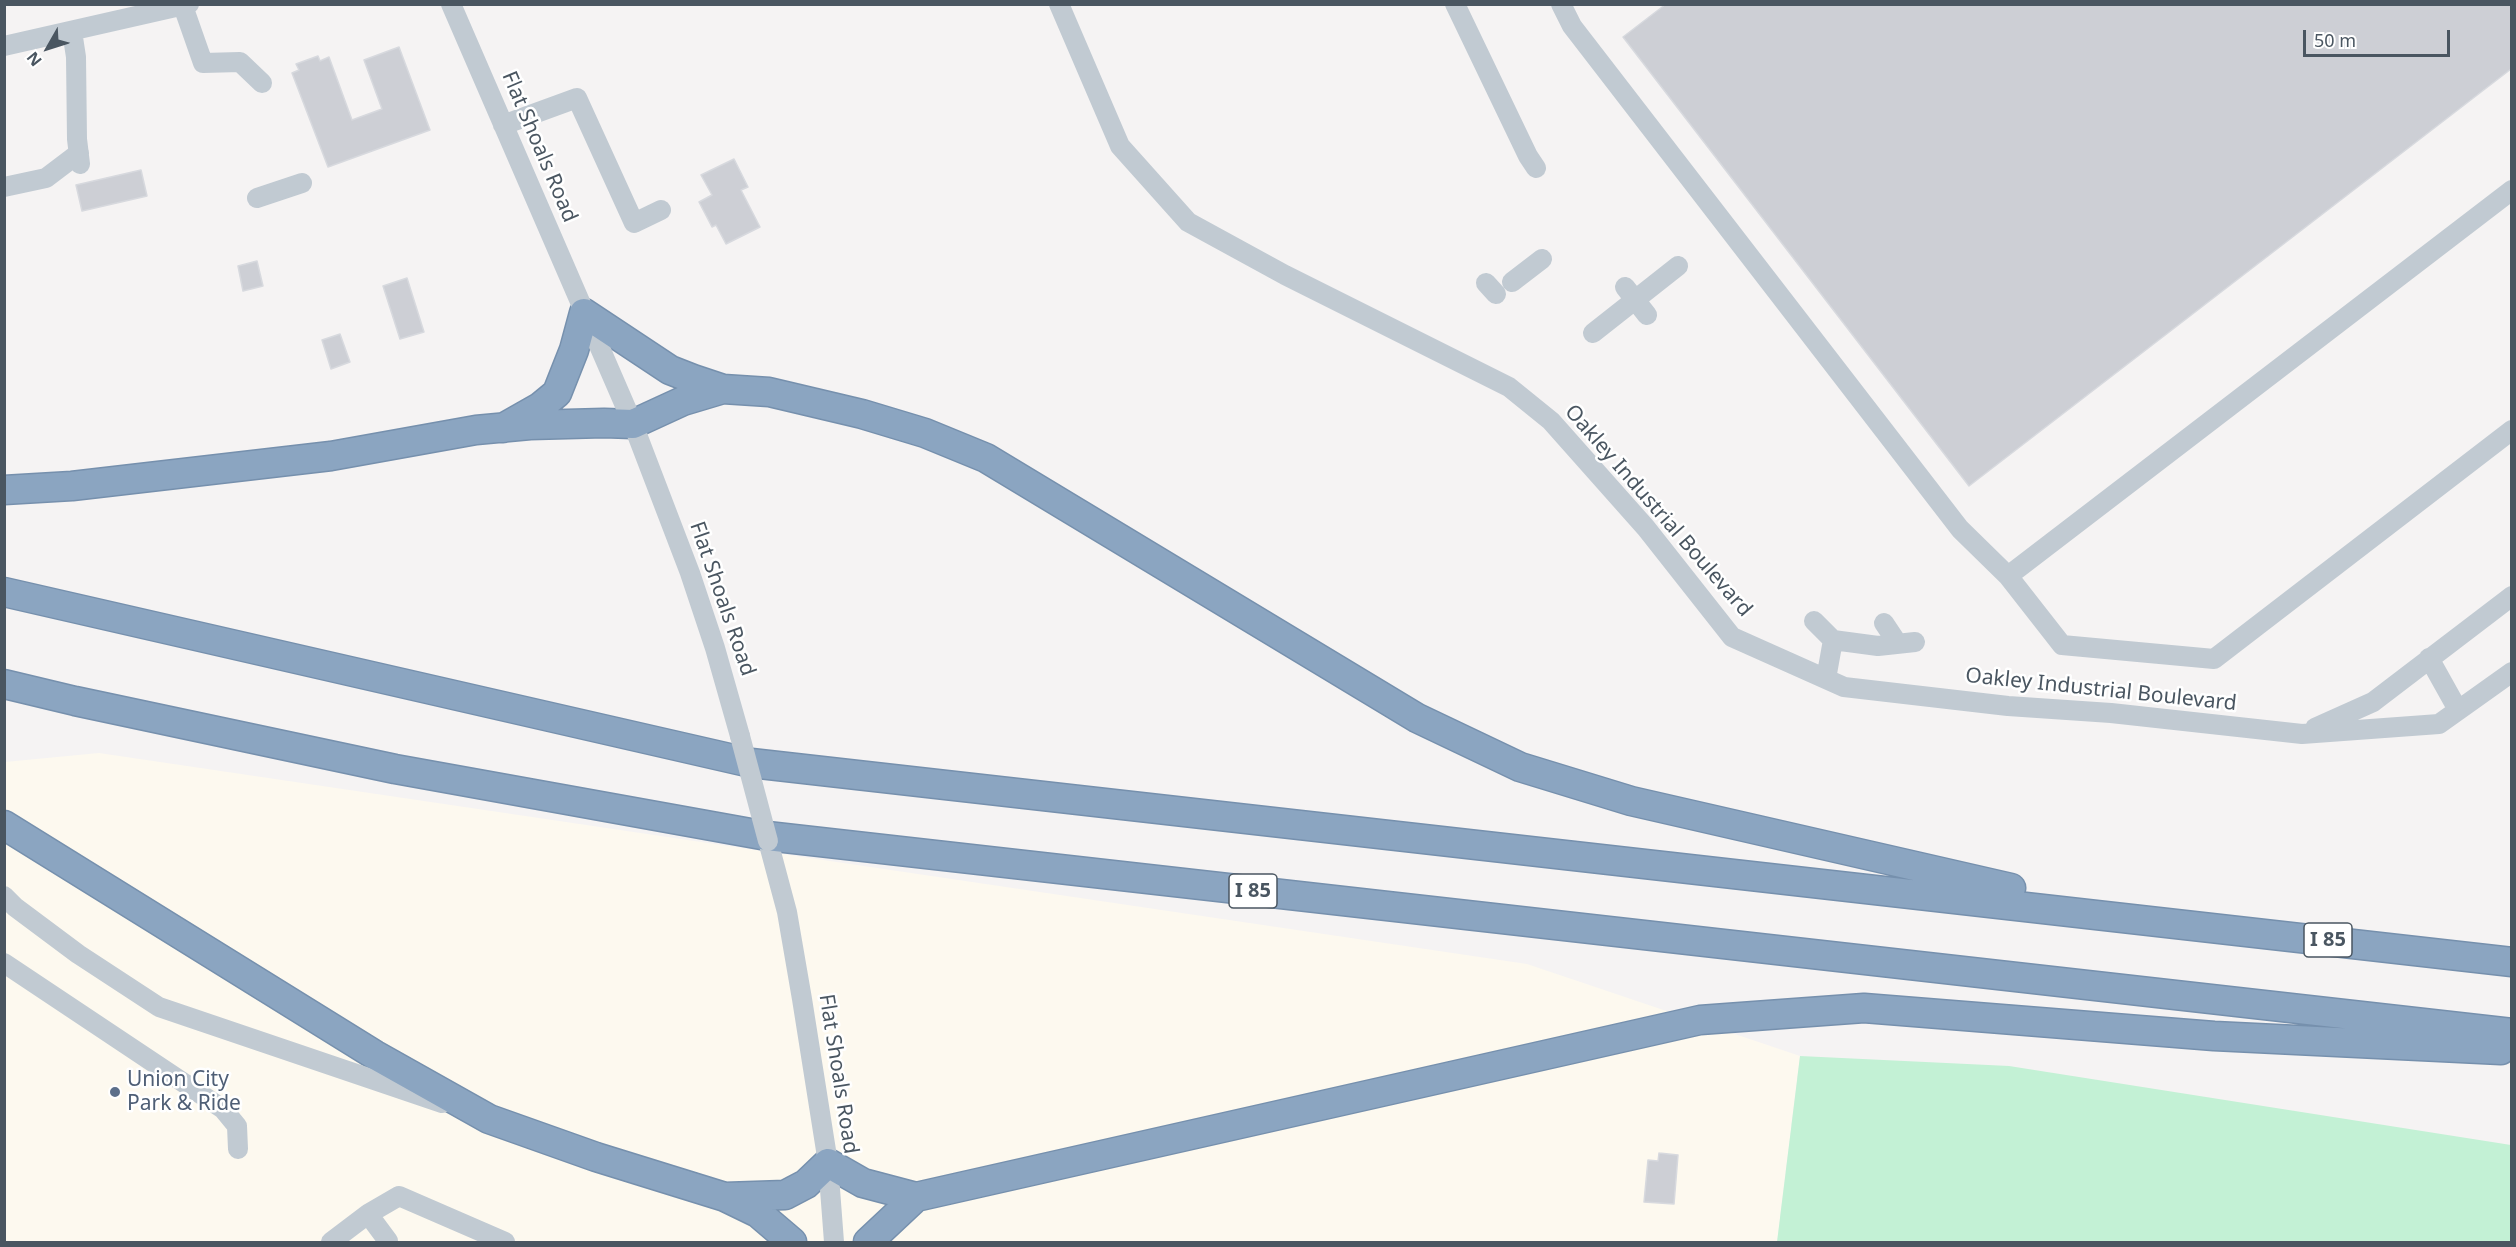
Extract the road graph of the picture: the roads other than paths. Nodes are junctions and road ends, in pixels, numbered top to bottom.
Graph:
1 (451, 4) edge
2 (1059, 4) edge
3 (1455, 4) edge
4 (1561, 4) edge
5 (186, 5) edge
6 (123, 12) edge
7 (72, 31) junction
8 (4, 46) edge
9 (262, 82) dead end
10 (503, 125) junction
11 (1536, 168) dead end
12 (302, 183) dead end
13 (4, 187) edge
14 (2511, 190) edge
15 (257, 198) dead end
16 (661, 210) dead end
17 (1542, 260) dead end
18 (1678, 266) dead end
19 (1512, 282) dead end
20 (1630, 293) junction
21 (584, 313) junction
22 (1647, 315) dead end
23 (1593, 333) dead end
24 (723, 388) junction
25 (633, 424) junction
26 (503, 428) junction
27 (2511, 430) edge
28 (4, 490) edge
29 (2008, 576) junction
30 (4, 592) edge
31 (2511, 596) edge
32 (1814, 621) dead end
33 (1884, 623) dead end
34 (1833, 640) junction
35 (2429, 658) junction
36 (2511, 672) edge
37 (1826, 679) junction
38 (4, 684) edge
39 (2458, 710) junction
40 (2302, 734) junction
41 (4, 825) edge
42 (4, 896) edge
43 (2144, 919) junction
44 (2511, 962) edge
45 (4, 963) edge
46 (2511, 1034) edge
47 (2511, 1050) edge
48 (489, 1119) junction
49 (238, 1149) dead end
50 (828, 1163) junction
51 (725, 1197) junction
52 (916, 1197) junction
53 (368, 1215) junction
54 (331, 1242) edge
55 (388, 1242) edge
56 (505, 1242) edge
57 (792, 1242) edge
58 (834, 1242) edge
59 (868, 1242) edge

1 - 10 street, Flat Shoals Road
2 - 37 street, Oakley Industrial Boulevard
3 - 11 street
4 - 29 street
5 - 6 street
5 - 9 street
6 - 7 street
7 - 8 street
7 - 13 street
10 - 16 street
10 - 21 street, Flat Shoals Road
12 - 15 street
14 - 29 street
17 - 19 street
18 - 20 street
20 - 22 street
20 - 23 street
21 - 24 highway
21 - 25 street, Flat Shoals Road
21 - 26 highway
24 - 25 highway
24 - 43 highway
25 - 26 highway
25 - 50 street, Flat Shoals Road, bridge
26 - 28 highway
27 - 29 street
30 - 43 highway, I 85
31 - 35 street
32 - 34 street
33 - 34 street
34 - 37 street
35 - 39 street
35 - 40 street
36 - 39 street, Oakley Industrial Boulevard
37 - 40 street, Oakley Industrial Boulevard
38 - 46 highway, I 85
39 - 40 street, Oakley Industrial Boulevard
41 - 48 highway
42 - 48 street
43 - 44 highway, I 85
45 - 49 street
47 - 52 highway
48 - 51 highway
50 - 51 highway
50 - 52 highway
50 - 58 street, Flat Shoals Road
51 - 57 highway
52 - 59 highway
53 - 54 street
53 - 55 street
53 - 56 street

